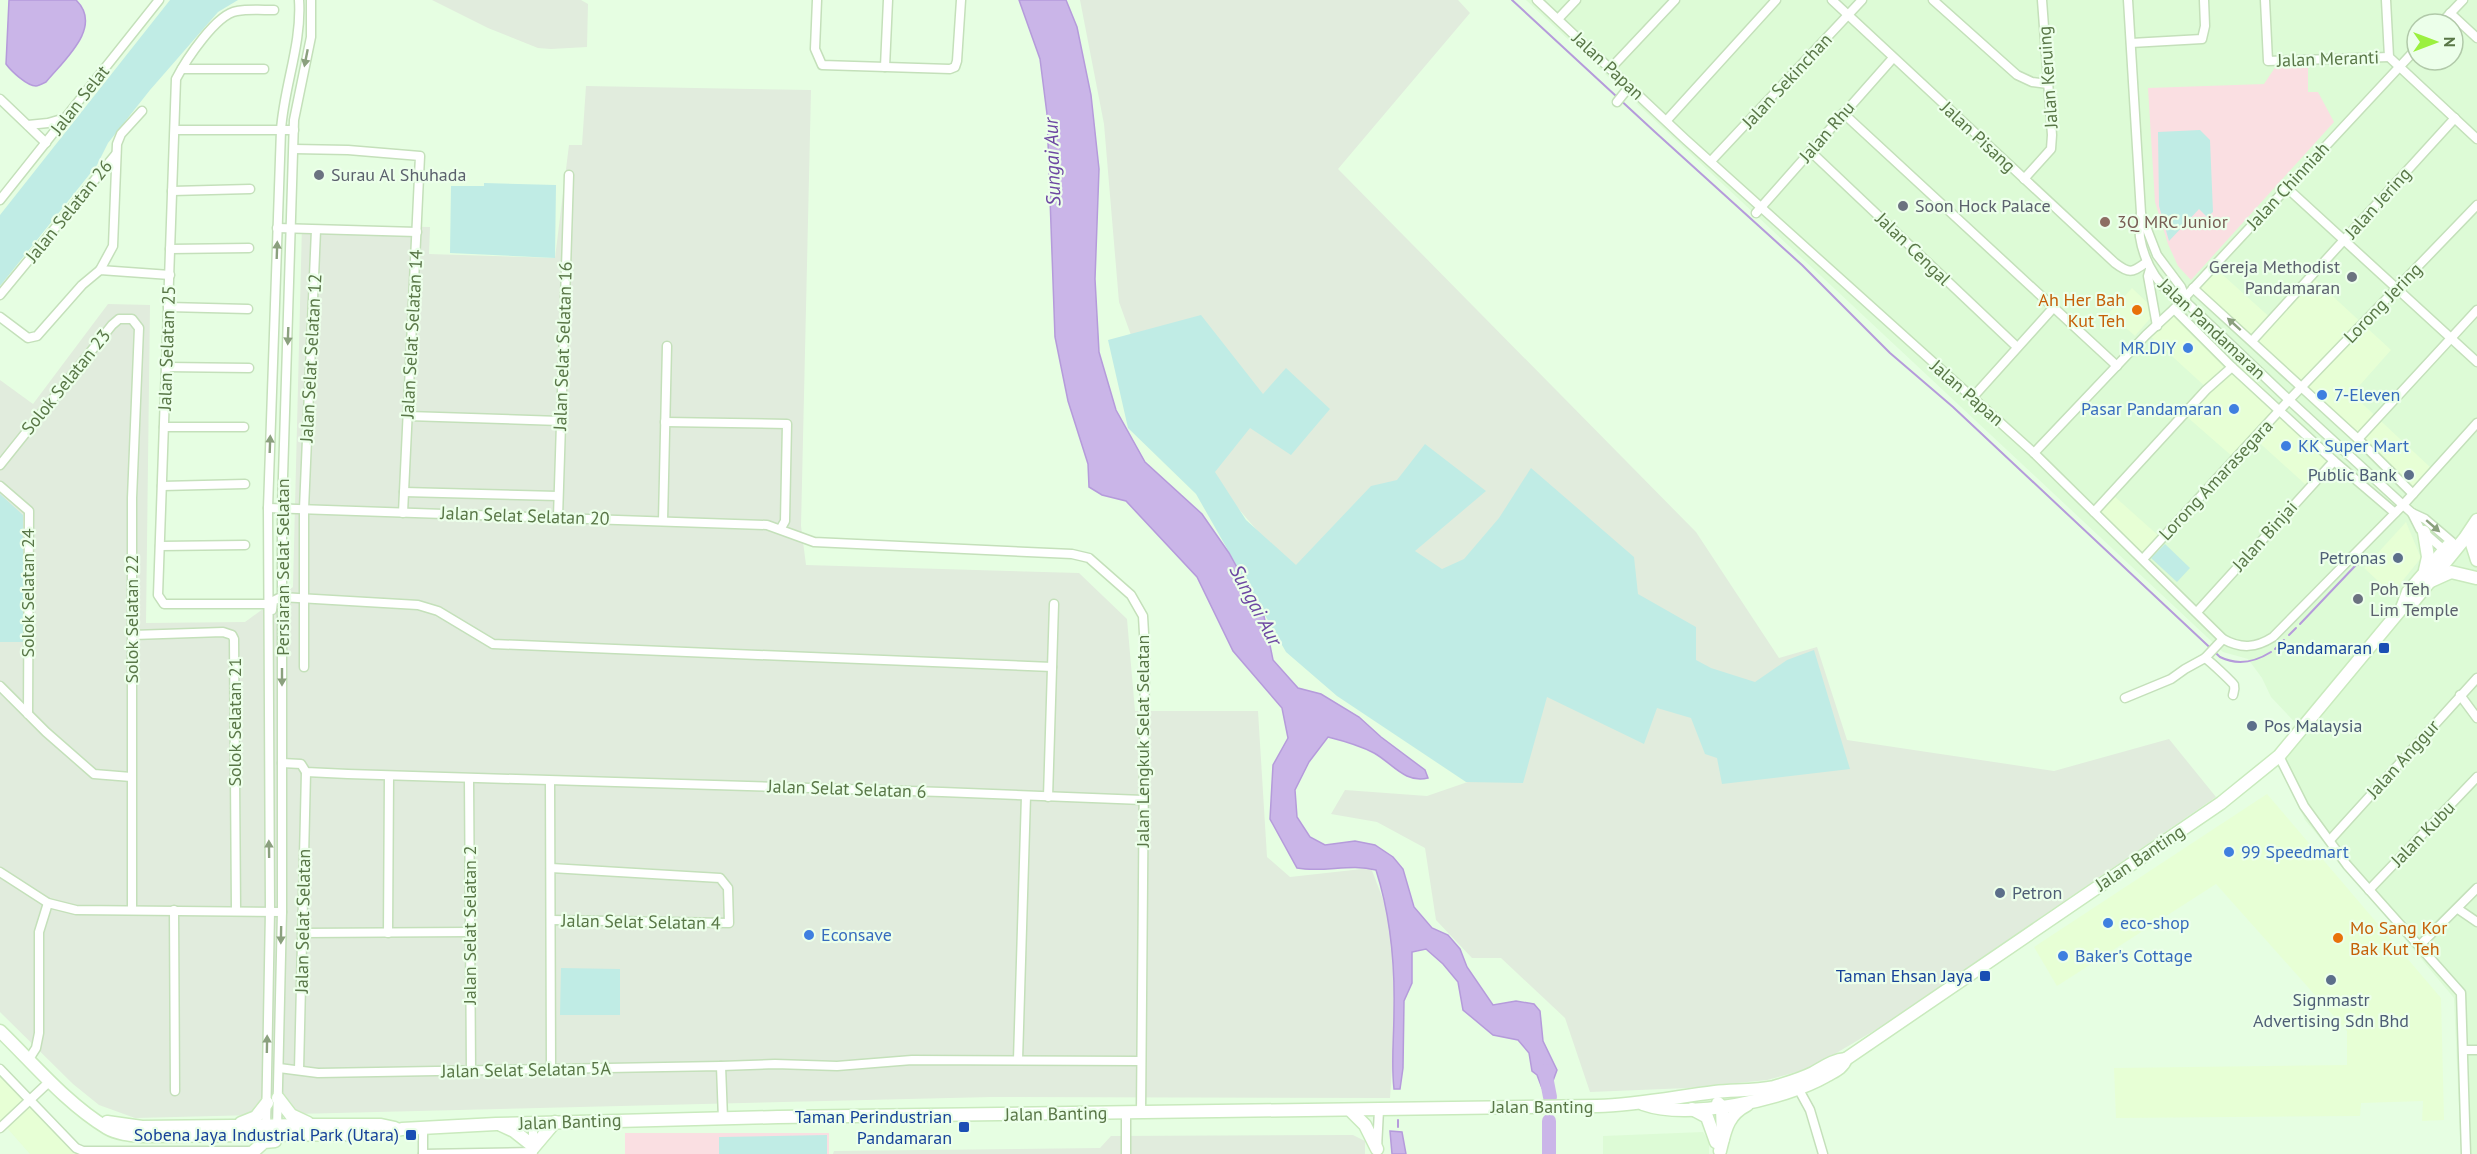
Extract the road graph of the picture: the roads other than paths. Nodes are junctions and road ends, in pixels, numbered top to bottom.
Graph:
1 (159, 0) edge
2 (299, 0) edge
3 (311, 0) edge
4 (817, 0) edge
5 (888, 0) edge
6 (961, 0) edge
7 (1537, 0) edge
8 (1576, 0) edge
9 (1675, 0) edge
10 (1776, 0) edge
11 (1832, 0) edge
12 (1862, 0) edge
13 (1933, 0) edge
14 (2034, 0) edge
15 (2128, 0) edge
16 (2204, 0) edge
17 (2265, 0) edge
18 (2386, 0) edge
19 (2463, 0) edge
20 (2043, 4) edge
21 (274, 10) dead end
22 (2451, 12) edge
23 (1849, 16) junction
24 (1558, 19) junction
25 (2465, 27) edge
26 (2477, 38) edge
27 (2131, 43) junction
28 (2389, 57) junction
29 (1893, 58) junction
30 (2405, 61) edge
31 (885, 67) junction
32 (2399, 67) junction
33 (182, 69) junction
34 (264, 69) dead end
35 (1610, 69) junction
36 (2048, 84) junction
37 (1626, 90) junction
38 (1617, 102) dead end
39 (4, 103) edge
40 (142, 111) dead end
41 (1843, 113) junction
42 (65, 118) junction
43 (2455, 118) junction
44 (1667, 120) junction
45 (28, 125) junction
46 (175, 130) junction
47 (281, 130) junction
48 (294, 130) junction
49 (2477, 139) edge
50 (46, 143) junction
51 (294, 149) junction
52 (1810, 151) junction
53 (116, 154) junction
54 (1711, 161) junction
55 (569, 175) dead end
56 (2024, 179) junction
57 (2286, 186) junction
58 (250, 189) dead end
59 (172, 191) junction
60 (0, 200) edge
61 (2477, 205) edge
62 (1759, 210) junction
63 (2141, 213) junction
64 (278, 228) junction
65 (292, 229) junction
66 (316, 230) junction
67 (417, 232) junction
68 (2344, 241) junction
69 (249, 248) dead end
70 (171, 249) junction
71 (2149, 265) junction
72 (100, 270) junction
73 (170, 275) junction
74 (2193, 288) junction
75 (2396, 288) junction
76 (0, 295) edge
77 (2184, 300) junction
78 (168, 307) junction
79 (2054, 307) junction
80 (248, 309) dead end
81 (2174, 309) junction
82 (2477, 310) edge
83 (0, 317) edge
84 (2157, 326) junction
85 (139, 328) joint
86 (2451, 338) junction
87 (2252, 341) junction
88 (667, 346) dead end
89 (2017, 347) junction
90 (2477, 362) edge
91 (2117, 366) junction
92 (166, 367) junction
93 (2232, 367) junction
94 (249, 368) dead end
95 (2301, 389) junction
96 (1973, 397) junction
97 (2289, 400) junction
98 (2280, 410) junction
99 (408, 416) junction
100 (560, 421) junction
101 (665, 422) junction
102 (2477, 423) edge
103 (164, 426) junction
104 (244, 427) dead end
105 (2358, 439) junction
106 (2034, 453) junction
107 (2334, 461) junction
108 (0, 465) edge
109 (245, 484) dead end
110 (0, 486) edge
111 (162, 486) junction
112 (404, 492) junction
113 (2414, 494) junction
114 (558, 496) junction
115 (2403, 505) junction
116 (268, 508) junction
117 (282, 509) junction
118 (304, 509) junction
119 (2094, 512) junction
120 (403, 513) junction
121 (2395, 513) junction
122 (2412, 513) junction
123 (558, 517) junction
124 (663, 521) junction
125 (2474, 525) edge
126 (781, 528) junction
127 (2421, 529) junction
128 (245, 545) dead end
129 (160, 546) junction
130 (2451, 549) junction
131 (2143, 559) junction
132 (2477, 560) edge
133 (2477, 574) edge
134 (2426, 578) junction
135 (281, 597) junction
136 (303, 598) junction
137 (267, 604) junction
138 (1054, 604) dead end
139 (2197, 612) junction
140 (133, 635) junction
141 (267, 635) junction
142 (2220, 642) junction
143 (2207, 656) junction
144 (304, 667) dead end
145 (1052, 667) junction
146 (2477, 678) edge
147 (0, 686) edge
148 (2233, 695) dead end
149 (2460, 695) junction
150 (2125, 698) dead end
151 (28, 714) junction
152 (2477, 718) edge
153 (2279, 756) junction
154 (282, 763) junction
155 (306, 772) junction
156 (390, 776) junction
157 (131, 777) junction
158 (2477, 777) edge
159 (470, 779) junction
160 (550, 782) junction
161 (1143, 789) junction
162 (1026, 796) junction
163 (1048, 797) junction
164 (1127, 800) junction
165 (1143, 801) junction
166 (1143, 815) junction
167 (2330, 840) junction
168 (551, 868) junction
169 (0, 872) edge
170 (2477, 888) edge
171 (2369, 890) junction
172 (48, 903) junction
173 (2458, 909) junction
174 (132, 910) junction
175 (174, 910) junction
176 (236, 910) junction
177 (270, 912) junction
178 (282, 912) junction
179 (551, 921) junction
180 (2477, 922) edge
181 (471, 932) junction
182 (302, 933) junction
183 (388, 933) junction
184 (2419, 946) junction
185 (0, 1031) edge
186 (2464, 1050) junction
187 (2477, 1050) edge
188 (29, 1059) junction
189 (1846, 1059) junction
190 (1018, 1060) junction
191 (1141, 1061) junction
192 (721, 1066) junction
193 (279, 1068) junction
194 (0, 1069) edge
195 (551, 1069) junction
196 (299, 1070) junction
197 (471, 1071) junction
198 (50, 1081) junction
199 (1798, 1088) junction
200 (175, 1091) dead end
201 (1760, 1096) junction
202 (1682, 1098) junction
203 (29, 1100) junction
204 (272, 1100) junction
205 (1642, 1104) junction
206 (1718, 1105) junction
207 (1691, 1109) junction
208 (1350, 1110) junction
209 (1379, 1110) junction
210 (1126, 1113) junction
211 (1141, 1113) junction
212 (96, 1119) junction
213 (723, 1119) junction
214 (2465, 1119) junction
215 (2477, 1119) edge
216 (555, 1122) junction
217 (533, 1123) junction
218 (496, 1124) junction
219 (231, 1126) junction
220 (0, 1128) edge
221 (423, 1128) junction
222 (271, 1130) junction
223 (311, 1130) junction
224 (1719, 1146) edge
225 (533, 1150) edge
226 (1377, 1152) edge
227 (254, 1153) edge
228 (479, 1153) edge
229 (423, 1154) edge
230 (1126, 1154) edge
231 (1823, 1154) edge
232 (2466, 1154) edge

1 - 42 street, Jalan Selat
2 - 47 street, Persiaran Selat Selatan
3 -> 48 street, Persiaran Selat Selatan
4 - 31 street
5 - 31 street
6 - 31 street
7 - 24 street, Jalan Papan
8 - 24 street
9 - 35 street
10 - 44 street
11 - 23 street, Jalan Pisang
12 - 23 street, Jalan Sekinchan
13 - 36 street
14 - 20 street
15 - 27 street, Jalan Pandamaran
16 - 27 street
17 - 28 street, Jalan Meranti
18 - 28 street
19 - 22 street
20 - 36 street, Jalan Keruing
21 - 33 street, Jalan Selatan 25
23 - 29 street, Jalan Pisang
23 - 54 street, Jalan Sekinchan
24 - 35 street, Jalan Papan
25 - 26 street
27 - 63 street, Jalan Pandamaran
28 - 32 street
29 - 41 street, Jalan Rhu
29 - 56 street, Jalan Pisang
30 - 32 street, Jalan Chinniah
32 - 43 street
32 - 57 street, Jalan Chinniah
33 - 34 street
33 - 46 street, Jalan Selatan 25
35 - 37 street, Jalan Papan
36 - 56 street, Jalan Keruing
37 - 38 street
37 - 44 street, Jalan Papan
39 - 45 street
40 - 53 street
41 - 52 street, Jalan Rhu
41 - 79 street
42 - 45 street
42 - 50 street, Jalan Selat
43 - 49 street
43 - 68 street, Jalan Jering
44 - 54 street, Jalan Papan
45 - 50 street
46 - 47 street
46 - 59 street, Jalan Selatan 25
47 - 48 street
47 - 64 street, Persiaran Selat Selatan
48 - 51 street, Persiaran Selat Selatan
50 - 60 street, Jalan Selat
51 - 65 street, Persiaran Selat Selatan
51 - 67 street, Jalan Selat Selatan 14
52 - 62 street, Jalan Rhu
52 - 89 street, Jalan Cengal
53 - 72 street
53 - 76 street, Jalan Selatan 26
54 - 62 street, Jalan Papan
55 - 100 street, Jalan Selat Selatan 16
56 - 71 street, Jalan Pisang
57 - 68 street
57 - 74 street, Jalan Chinniah
58 - 59 street
59 - 70 street, Jalan Selatan 25
61 - 75 street, Lorong Jering
62 - 96 street, Jalan Papan
63 - 71 street, Jalan Pandamaran
63 - 77 street
64 - 65 street
116 -> 64 street, Persiaran Selat Selatan
65 - 66 street
65 -> 117 street, Persiaran Selat Selatan
66 - 67 street
66 - 118 street, Jalan Selat Selatan 12
67 - 99 street, Jalan Selat Selatan 14
68 - 75 street
68 - 87 street, Jalan Jering
69 - 70 street
70 - 73 street, Jalan Selatan 25
71 - 77 street, Jalan Pandamaran
71 - 84 street
72 - 73 street
72 - 83 street
73 - 78 street, Jalan Selatan 25
74 - 77 street, Jalan Chinniah
87 -> 74 street
75 - 86 street
75 - 95 street, Lorong Jering
77 - 81 street, Jalan Chinniah
77 - 97 street, Jalan Pandamaran
78 - 80 street
78 - 92 street, Jalan Selatan 25
79 - 89 street
79 - 91 street
81 - 84 street, Jalan Chinniah
81 - 93 street
82 - 86 street
84 - 91 street, Jalan Chinniah
85 - 108 street, Solok Selatan 23
85 - 140 street, Solok Selatan 22
86 - 90 street
86 - 105 street
87 - 95 street
88 - 101 street
89 - 96 street
91 - 106 street, Jalan Chinniah
92 - 94 street
92 - 103 street, Jalan Selatan 25
93 - 98 street
93 - 119 street
95 - 97 street, Lorong Jering
95 - 105 street
96 - 106 street, Jalan Papan
97 - 98 street, Lorong Amarasegara
97 - 115 street, Jalan Pandamaran
98 - 107 street
98 - 131 street, Lorong Amarasegara
99 - 100 street
99 - 112 street, Jalan Selat Selatan 14
100 - 114 street, Jalan Selat Selatan 16
101 - 124 street
101 - 126 street
102 - 113 street
103 - 104 street
103 - 111 street, Jalan Selatan 25
105 - 113 street
106 - 119 street, Jalan Papan
107 - 121 street
107 - 139 street, Jalan Binjai
109 - 111 street
110 - 151 street, Solok Selatan 24
111 - 129 street, Jalan Selatan 25
112 - 114 street
112 - 120 street, Jalan Selat Selatan 14
113 - 115 street
114 - 123 street, Jalan Selat Selatan 16
115 - 121 street
115 - 122 street, Jalan Pandamaran
116 - 117 street, Jalan Selat Selatan 20
116 - 137 street, Persiaran Selat Selatan
117 - 118 street, Jalan Selat Selatan 20
117 - 135 street, Persiaran Selat Selatan
118 - 120 street, Jalan Selat Selatan 20
118 - 136 street, Jalan Selat Selatan 12
119 - 131 street, Jalan Papan
120 - 123 street, Jalan Selat Selatan 20
121 - 142 street
122 - 127 street
122 -> 130 street, Jalan Pandamaran
123 - 124 street, Jalan Selat Selatan 20
124 - 126 street, Jalan Selat Selatan 20
125 - 130 main road, Jalan Banting
125 - 132 main road
126 - 161 street, Jalan Lengkuk Selat Selatan
127 - 130 street
127 - 134 main road
128 - 129 street
129 - 137 street, Jalan Selatan 25
130 - 133 main road
130 - 134 main road, Jalan Banting
131 - 139 street, Jalan Papan
133 - 134 main road
134 - 153 main road, Jalan Banting
135 - 136 street
135 - 141 street
135 -> 154 street, Persiaran Selat Selatan
136 - 144 street, Jalan Selat Selatan 12
136 - 145 street
137 - 141 street, Persiaran Selat Selatan
138 - 145 street
139 - 142 street, Jalan Papan
140 - 157 street, Solok Selatan 22
140 - 176 street, Solok Selatan 21
177 -> 141 street, Persiaran Selat Selatan
142 - 143 street
143 - 148 street
143 - 150 street
145 - 163 street
146 - 149 street, Jalan Anggur
147 - 151 street
149 - 152 street
149 - 167 street, Jalan Anggur
151 - 157 street
153 - 167 street
153 - 189 main road, Jalan Banting
154 - 155 street, Jalan Selat Selatan 6
154 - 178 street, Persiaran Selat Selatan
155 - 156 street, Jalan Selat Selatan 6
155 - 182 street, Jalan Selat Selatan
156 - 159 street, Jalan Selat Selatan 6
156 - 183 street
157 - 174 street, Solok Selatan 22
158 - 171 street, Jalan Kubu
159 - 160 street, Jalan Selat Selatan 6
159 - 181 street, Jalan Selat Selatan 2
160 - 162 street, Jalan Selat Selatan 6
160 - 168 street
161 - 164 street
161 - 165 street, Jalan Lengkuk Selat Selatan
162 - 163 street, Jalan Selat Selatan 6
162 - 190 street
163 - 164 street, Jalan Selat Selatan 6
164 - 165 street, Jalan Selat Selatan 6
164 - 166 street
165 - 166 street, Jalan Lengkuk Selat Selatan
166 - 191 street, Jalan Lengkuk Selat Selatan
167 - 171 street
168 - 179 street
168 - 179 street, Jalan Selat Selatan 4
169 - 172 street
170 - 173 street
171 - 184 street
172 - 174 street
172 - 188 street
173 - 180 street
173 - 184 street
174 - 175 street
175 - 176 street
175 - 200 street
176 - 177 street
177 - 178 street
204 -> 177 street, Persiaran Selat Selatan
178 -> 193 street, Persiaran Selat Selatan
179 - 195 street
181 - 183 street
181 - 197 street, Jalan Selat Selatan 2
182 - 183 street
182 - 196 street, Jalan Selat Selatan
184 - 186 street
185 - 188 main road, Jalan Banting
186 - 187 street
186 - 214 street
188 - 198 main road, Jalan Banting
189 - 199 main road, Jalan Banting
189 - 201 main road
190 - 191 street, Jalan Selat Selatan 5A
190 - 192 street, Jalan Selat Selatan 5A
191 - 211 street, Jalan Lengkuk Selat Selatan
192 - 195 street, Jalan Selat Selatan 5A
192 - 213 street
193 - 196 street, Jalan Selat Selatan 5A
193 - 204 street, Persiaran Selat Selatan
194 - 203 street
195 - 197 street, Jalan Selat Selatan 5A
196 - 197 street, Jalan Selat Selatan 5A
198 - 203 street
198 - 212 main road, Jalan Banting
199 - 201 main road, Jalan Banting
199 - 231 street
201 - 202 main road, Jalan Banting
201 - 206 main road
201 - 224 main road
202 - 205 main road, Jalan Banting
202 - 206 main road
203 - 220 street
203 - 227 street
204 - 219 main road
204 - 222 street, Persiaran Selat Selatan
204 - 223 main road
205 - 207 main road
205 - 209 main road, Jalan Banting
206 - 207 main road
206 - 224 main road
207 - 224 main road
208 - 209 main road, Jalan Banting
208 - 211 main road, Jalan Banting
208 - 226 main road
209 - 226 street
210 - 211 main road, Jalan Banting
210 - 213 main road, Jalan Banting
210 - 230 street
212 - 219 main road, Jalan Banting
212 - 222 main road, Jalan Banting
213 - 216 main road, Jalan Banting
214 - 215 street
214 - 232 street
216 - 217 main road, Jalan Banting
216 - 225 main road
217 - 218 main road, Jalan Banting
217 - 225 street
218 - 221 main road, Jalan Banting
218 - 225 main road
219 - 222 main road, Jalan Banting
221 - 223 main road, Jalan Banting
221 - 229 street
222 - 223 main road, Jalan Banting
223 - 227 main road
225 - 228 street
228 - 229 street

